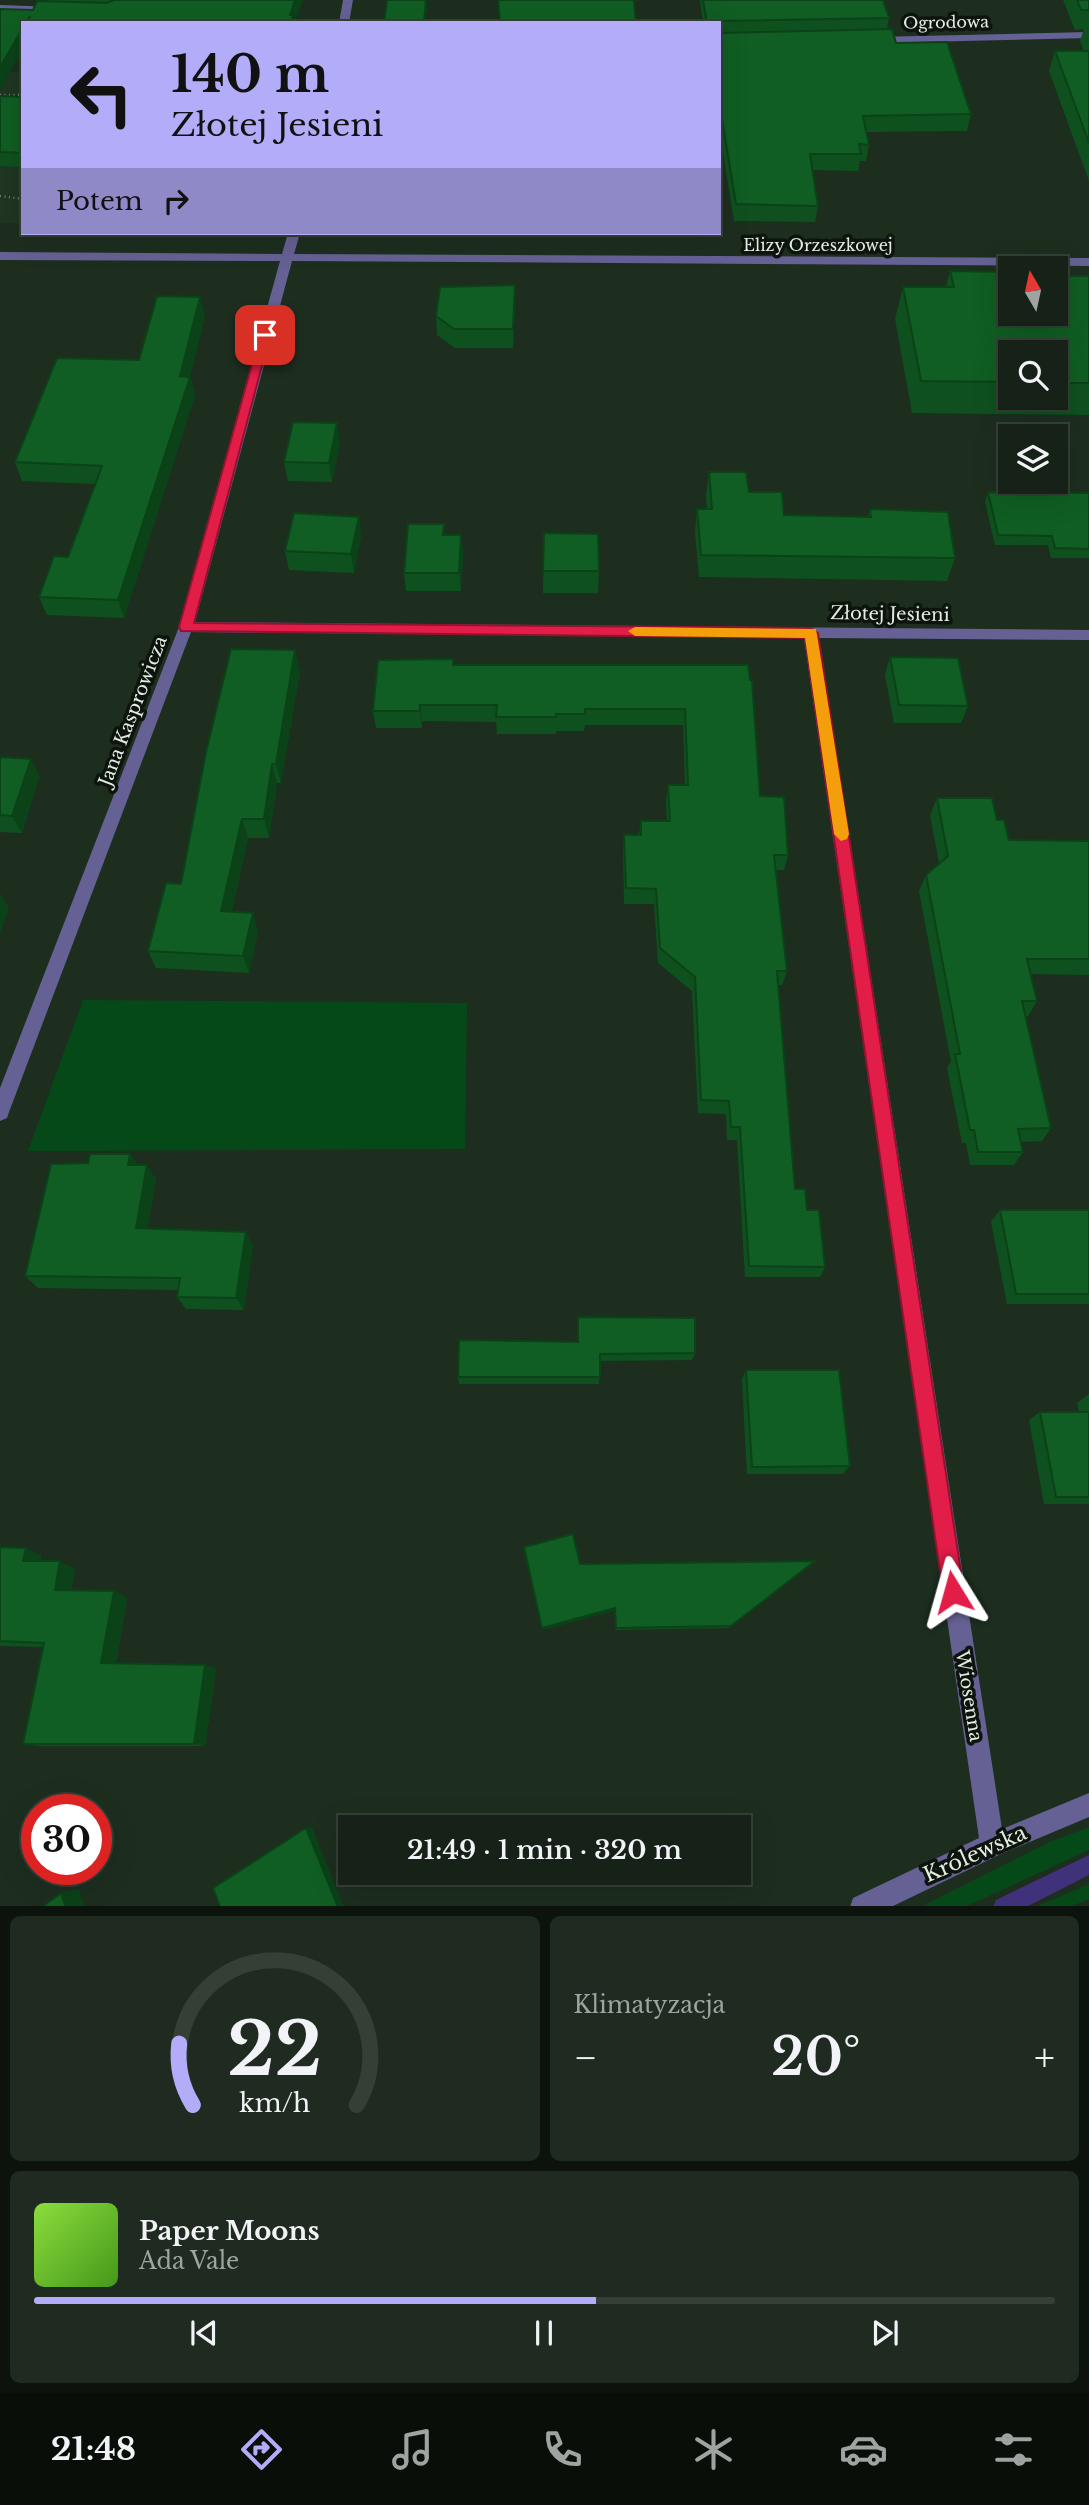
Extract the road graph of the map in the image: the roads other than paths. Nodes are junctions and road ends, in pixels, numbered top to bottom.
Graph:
1 (348, 0) edge
2 (0, 8) edge
3 (69, 10) edge
4 (344, 21) edge
5 (1089, 35) edge
6 (860, 40) edge
7 (293, 235) edge
8 (0, 256) edge
9 (286, 258) junction
10 (1089, 262) edge
11 (186, 627) junction
12 (811, 633) junction
13 (1089, 635) edge
14 (0, 1112) edge
15 (1089, 1805) edge
16 (992, 1845) junction
17 (862, 1906) edge

1 - 4 street
2 - 3 street
5 - 6 street, Ogrodowa
7 - 9 street, Jana Kasprowicza
8 - 9 street, Elizy Orzeszkowej
9 - 10 street, Elizy Orzeszkowej
9 - 11 street, Jana Kasprowicza
11 - 12 street, Złotej Jesieni
11 - 14 street, Jana Kasprowicza
12 - 13 street, Złotej Jesieni
12 - 16 street, Wiosenna
15 - 16 street, Królewska
16 - 17 street, Królewska

